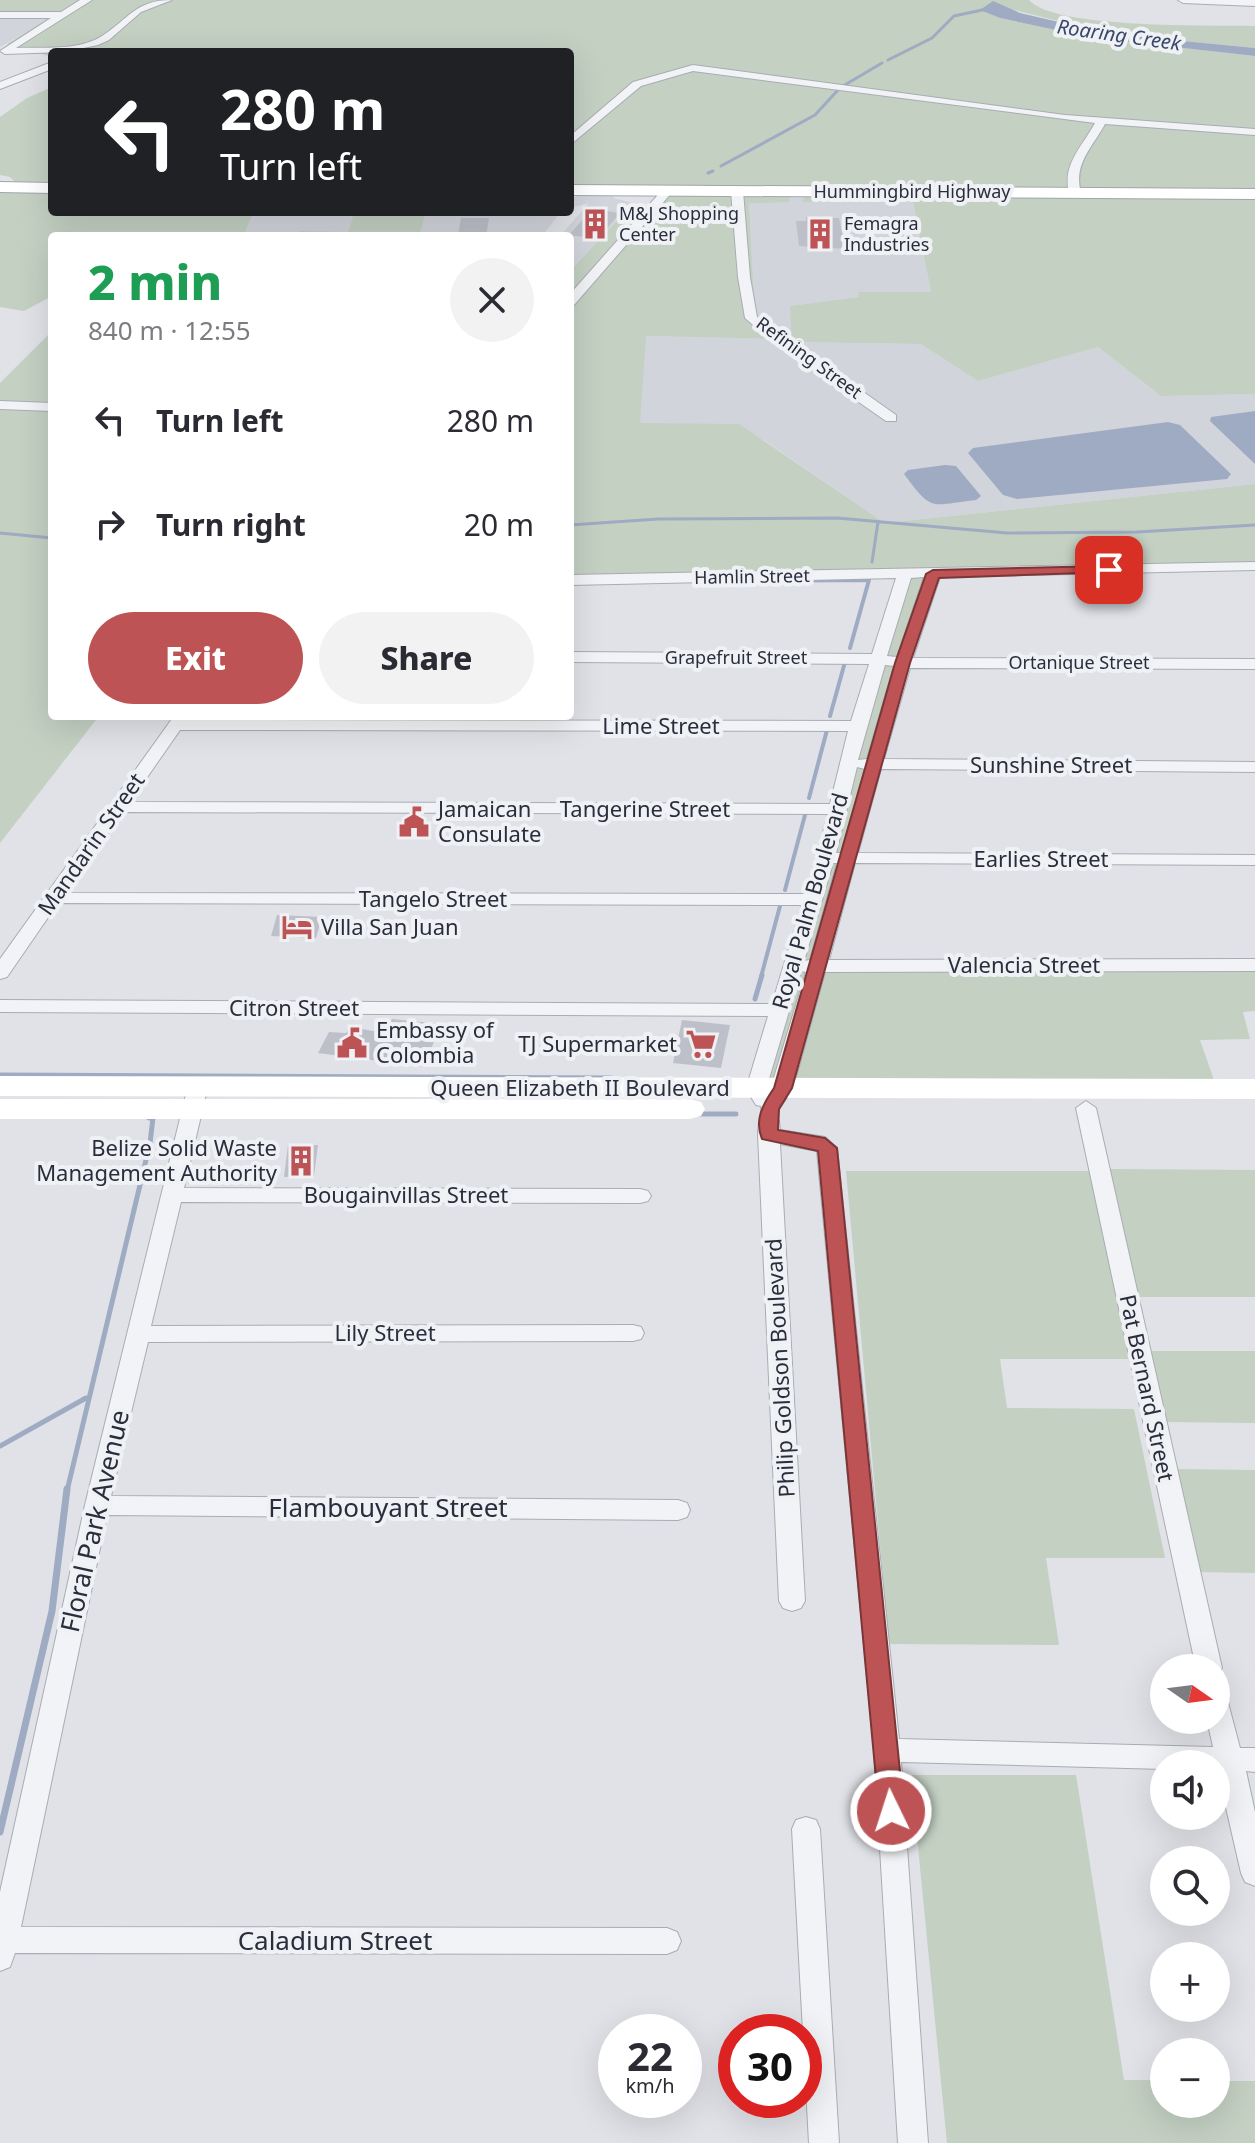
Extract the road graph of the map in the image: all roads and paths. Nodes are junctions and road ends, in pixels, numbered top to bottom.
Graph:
1 (87, 0) edge
2 (167, 0) edge
3 (1186, 0) edge
4 (1255, 3) edge
5 (0, 15) edge
6 (63, 15) junction
7 (74, 48) edge
8 (48, 49) edge
9 (2, 52) edge
10 (48, 67) edge
11 (0, 86) edge
12 (1101, 121) junction
13 (1255, 132) edge
14 (574, 139) edge
15 (0, 187) edge
16 (48, 188) edge
17 (574, 190) edge
18 (668, 190) junction
19 (737, 191) junction
20 (1075, 193) junction
21 (1255, 194) edge
22 (574, 297) edge
23 (0, 405) edge
24 (48, 407) edge
25 (891, 418) dead end
26 (1255, 566) edge
27 (933, 574) junction
28 (904, 575) junction
29 (574, 580) edge
30 (574, 657) edge
31 (878, 659) junction
32 (903, 663) junction
33 (1255, 664) edge
34 (178, 720) edge
35 (858, 726) junction
36 (848, 764) junction
37 (874, 764) junction
38 (1255, 767) edge
39 (117, 807) junction
40 (837, 809) junction
41 (826, 858) junction
42 (847, 858) junction
43 (1255, 860) edge
44 (52, 898) junction
45 (813, 900) junction
46 (1255, 965) edge
47 (794, 966) junction
48 (817, 966) junction
49 (0, 973) edge
50 (0, 1006) edge
51 (780, 1010) junction
52 (0, 1086) edge
53 (195, 1098) junction
54 (1245, 1098) edge
55 (769, 1105) junction
56 (1086, 1108) junction
57 (0, 1109) edge
58 (172, 1195) junction
59 (640, 1196) dead end
60 (633, 1333) dead end
61 (138, 1334) junction
62 (97, 1505) junction
63 (678, 1510) dead end
64 (792, 1601) dead end
65 (1206, 1654) edge
66 (1230, 1732) edge
67 (887, 1750) junction
68 (1242, 1760) edge
69 (806, 1829) dead end
70 (1255, 1873) edge
71 (667, 1941) dead end
72 (2, 1949) edge
73 (824, 2143) edge
74 (913, 2143) edge

1 - 6 street
2 - 7 street
3 - 4 street
5 - 6 street
6 - 9 street
8 - 9 street
10 - 11 street
12 - 13 street
12 - 14 street
12 - 20 street
15 - 16 main road
17 - 18 main road, Hummingbird Highway
18 - 19 main road, Hummingbird Highway
18 - 22 street
19 - 20 main road, Hummingbird Highway
19 - 25 street, Refining Street
20 - 21 main road, Hummingbird Highway
23 - 24 street
26 - 27 street, Hamlin Street
27 - 28 street, Hamlin Street
27 - 32 street, Royal Palm Boulevard
28 - 29 street, Hamlin Street
28 - 31 street, Royal Palm Boulevard
30 - 31 street, Grapefruit Street
31 - 32 street, Grapefruit Street
31 - 35 street, Royal Palm Boulevard
32 - 33 street, Ortanique Street
32 - 37 street, Royal Palm Boulevard
34 - 35 street, Lime Street
34 - 39 street, Mandarin Street
35 - 36 street, Royal Palm Boulevard
36 - 37 street, Sunshine Street
36 - 40 street, Royal Palm Boulevard
37 - 38 street, Sunshine Street
37 - 42 street, Royal Palm Boulevard
39 - 40 street, Tangerine Street
39 - 44 street, Mandarin Street
40 - 41 street, Royal Palm Boulevard
41 - 42 street, Earlies Street
41 - 45 street, Royal Palm Boulevard
42 - 43 street, Earlies Street
42 - 48 street, Royal Palm Boulevard
44 - 45 street, Tangelo Street
44 - 49 street, Mandarin Street
45 - 47 street, Royal Palm Boulevard
46 - 48 street, Valencia Street
47 - 48 street, Valencia Street
47 - 51 street, Royal Palm Boulevard
48 - 55 street, Royal Palm Boulevard
50 - 51 street, Citron Street
51 - 55 street, Royal Palm Boulevard
52 - 53 street, Queen Elizabeth II Boulevard
53 - 55 street, Queen Elizabeth II Boulevard
53 - 57 street, Queen Elizabeth II Boulevard
53 - 58 street, Floral Park Avenue
54 - 55 street, Queen Elizabeth II Boulevard
54 - 56 street, Queen Elizabeth II Boulevard
55 - 56 street, Queen Elizabeth II Boulevard
55 - 64 street, Philip Goldson Boulevard
55 - 67 street
56 - 65 street, Pat Bernard Street
58 - 59 street, Bougainvillas Street
58 - 61 street, Floral Park Avenue
60 - 61 street, Lily Street
61 - 62 street, Floral Park Avenue
62 - 63 street, Flambouyant Street
62 - 72 street, Floral Park Avenue
66 - 68 street
67 - 68 street
67 - 74 street
68 - 70 street
69 - 73 street
71 - 72 street, Caladium Street

